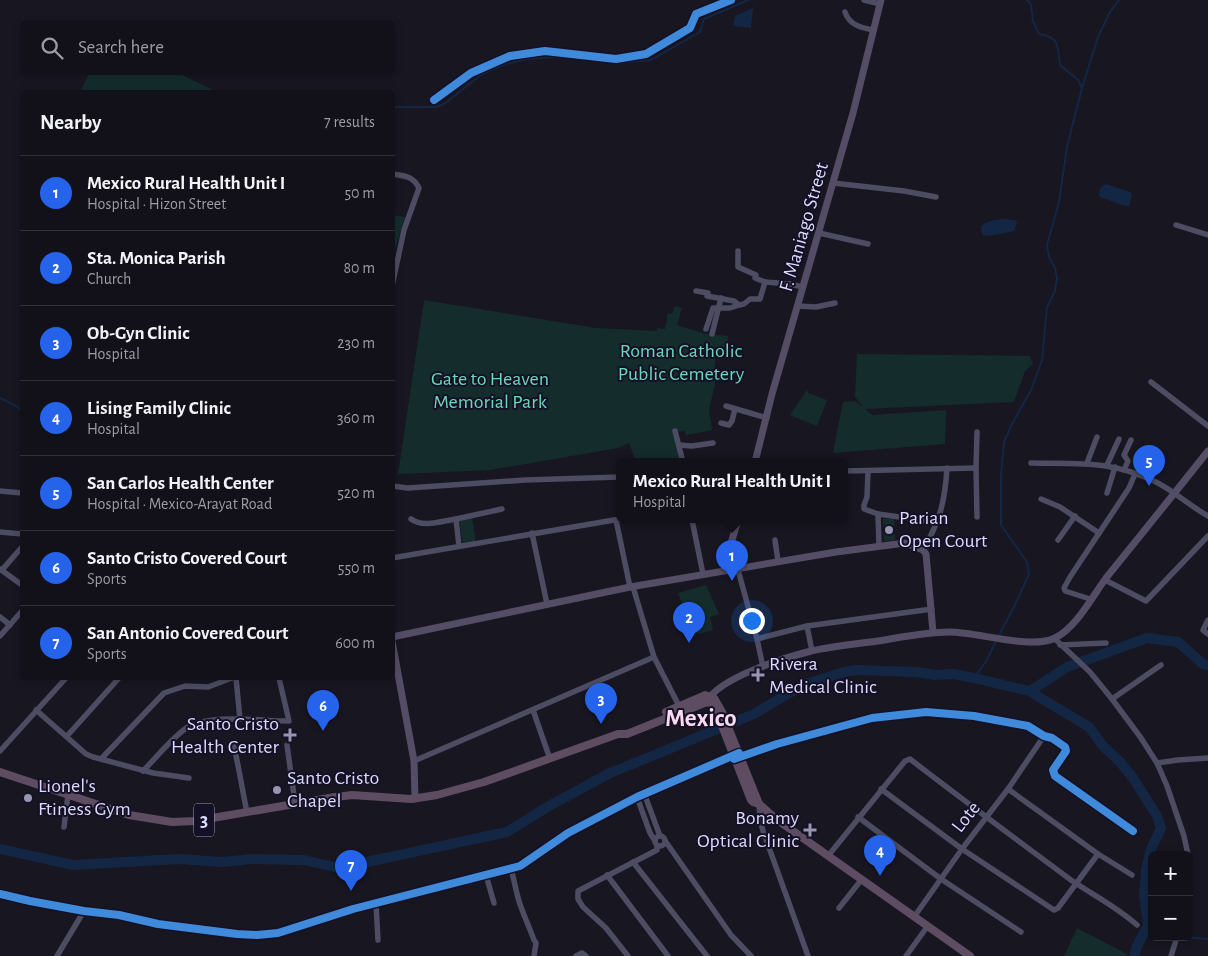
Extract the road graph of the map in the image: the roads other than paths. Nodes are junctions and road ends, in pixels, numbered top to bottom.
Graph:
1 (731, 0) edge
2 (864, 0) edge
3 (881, 2) edge
4 (845, 12) dead end
5 (874, 30) junction
6 (434, 100) dead end
7 (395, 174) edge
8 (833, 183) junction
9 (936, 198) dead end
10 (1176, 225) dead end
11 (819, 234) junction
12 (1208, 234) edge
13 (868, 244) dead end
14 (738, 251) dead end
15 (395, 272) edge
16 (765, 282) junction
17 (803, 288) junction
18 (696, 291) dead end
19 (721, 298) junction
20 (835, 303) dead end
21 (738, 305) junction
22 (798, 306) junction
23 (719, 308) junction
24 (706, 329) dead end
25 (712, 334) dead end
26 (1152, 382) dead end
27 (726, 406) dead end
28 (734, 409) junction
29 (767, 418) junction
30 (721, 423) dead end
31 (1208, 426) edge
32 (675, 431) dead end
33 (977, 432) dead end
34 (1097, 437) dead end
35 (1119, 439) dead end
36 (1131, 440) dead end
37 (713, 443) dead end
38 (680, 445) junction
39 (1208, 451) edge
40 (682, 458) edge
41 (756, 458) edge
42 (1031, 463) dead end
43 (1086, 463) junction
44 (1107, 465) junction
45 (1115, 467) junction
46 (947, 468) junction
47 (976, 468) junction
48 (1124, 470) junction
49 (848, 471) edge
50 (868, 471) junction
51 (1135, 474) junction
52 (616, 477) edge
53 (395, 486) edge
54 (0, 491) edge
55 (20, 493) edge
56 (1107, 493) dead end
57 (1174, 493) junction
58 (1041, 499) dead end
59 (502, 509) dead end
60 (878, 514) junction
61 (1075, 516) junction
62 (1208, 516) edge
63 (977, 517) dead end
64 (411, 519) dead end
65 (456, 519) junction
66 (616, 519) edge
67 (928, 521) dead end
68 (619, 523) edge
69 (693, 523) edge
70 (737, 523) edge
71 (0, 532) edge
72 (532, 533) junction
73 (1099, 533) junction
74 (20, 534) edge
75 (1208, 536) edge
76 (774, 540) dead end
77 (1058, 540) dead end
78 (459, 546) junction
79 (879, 546) junction
80 (20, 549) edge
81 (923, 550) junction
82 (395, 557) edge
83 (778, 561) junction
84 (1, 570) edge
85 (738, 570) junction
86 (728, 571) junction
87 (703, 574) junction
88 (1105, 580) junction
89 (20, 584) edge
90 (632, 587) junction
91 (1090, 599) junction
92 (547, 604) junction
93 (932, 609) junction
94 (20, 613) edge
95 (0, 617) edge
96 (1208, 620) edge
97 (10, 625) junction
98 (807, 626) junction
99 (933, 632) junction
100 (1208, 634) edge
101 (0, 636) edge
102 (395, 636) edge
103 (1054, 638) junction
104 (757, 639) junction
105 (1106, 644) dead end
106 (1060, 645) junction
107 (812, 651) junction
108 (395, 657) edge
109 (654, 657) junction
110 (1161, 665) dead end
111 (763, 667) junction
112 (64, 680) edge
113 (117, 680) edge
114 (184, 680) edge
115 (226, 680) edge
116 (230, 680) edge
117 (279, 680) edge
118 (185, 686) junction
119 (709, 699) junction
120 (1112, 699) junction
121 (678, 706) junction
122 (36, 710) junction
123 (533, 710) junction
124 (240, 719) junction
125 (618, 734) junction
126 (67, 736) junction
127 (1044, 736) junction
128 (233, 743) dead end
129 (287, 745) dead end
130 (0, 751) edge
131 (737, 756) junction
132 (1208, 758) edge
133 (100, 759) junction
134 (550, 759) junction
135 (414, 761) junction
136 (1157, 764) junction
137 (143, 771) junction
138 (0, 772) edge
139 (189, 778) dead end
140 (881, 789) junction
141 (1008, 789) junction
142 (644, 793) junction
143 (68, 795) junction
144 (637, 797) junction
145 (415, 799) junction
146 (295, 803) junction
147 (759, 804) junction
148 (247, 812) junction
149 (858, 817) junction
150 (986, 818) junction
151 (64, 826) dead end
152 (1133, 831) dead end
153 (657, 841) junction
154 (666, 842) junction
155 (962, 849) junction
156 (1187, 851) edge
157 (1098, 854) junction
158 (828, 856) junction
159 (633, 862) junction
160 (512, 869) junction
161 (486, 875) junction
162 (607, 875) junction
163 (1132, 875) dead end
164 (941, 879) junction
165 (862, 880) junction
166 (1075, 883) junction
167 (0, 894) edge
168 (494, 903) dead end
169 (376, 904) junction
170 (839, 908) dead end
171 (84, 911) junction
172 (914, 917) junction
173 (1137, 925) dead end
174 (927, 927) junction
175 (1020, 932) dead end
176 (378, 940) dead end
177 (1176, 941) edge
178 (57, 956) edge
179 (534, 956) edge
180 (576, 956) edge
181 (586, 956) edge
182 (628, 956) edge
183 (668, 956) edge
184 (707, 956) edge
185 (750, 956) edge
186 (808, 956) edge
187 (906, 956) edge
188 (970, 956) edge
189 (1171, 956) edge

1 - 6 street
2 - 3 street
3 - 5 main road, F. Maniago Street
4 - 5 street
5 - 8 main road, F. Maniago Street
7 - 15 street
8 - 9 street
8 - 11 main road, F. Maniago Street
10 - 12 street
11 - 13 street
11 - 17 main road, F. Maniago Street
14 - 16 street
16 - 17 street
16 - 21 street
17 - 22 main road, F. Maniago Street
18 - 19 street
19 - 21 street
19 - 23 street
20 - 22 street
21 - 23 street
22 - 29 main road, F. Maniago Street
23 - 24 street
23 - 25 street
26 - 31 street
27 - 28 street
28 - 29 street
28 - 30 street
29 - 41 main road, F. Maniago Street
32 - 38 street
33 - 47 street
34 - 43 street
35 - 44 street
36 - 48 street
37 - 38 street
38 - 40 street
39 - 57 main road
42 - 43 street
43 - 44 street
44 - 45 street
45 - 48 street
45 - 56 street
46 - 47 street
46 - 50 street
46 - 81 street
47 - 63 street
48 - 51 street
49 - 50 street
50 - 60 street
51 - 57 street
51 - 73 street
52 - 53 street
54 - 55 street
57 - 62 street
57 - 88 main road
58 - 61 street
59 - 65 street
60 - 67 street
60 - 79 street
61 - 73 street
61 - 77 street
64 - 65 street
65 - 78 street
66 - 72 street
68 - 90 street
69 - 87 street
70 - 86 main road
71 - 74 street
72 - 78 street
72 - 92 street
73 - 91 street
75 - 88 street
76 - 83 street
78 - 82 street
79 - 81 main road
79 - 83 main road
80 - 84 street
81 - 93 main road
83 - 85 main road
84 - 89 street
85 - 86 main road
85 - 104 street
86 - 87 main road
87 - 90 main road
88 - 91 main road
90 - 92 main road
90 - 109 street
91 - 103 main road
92 - 102 main road
93 - 98 street
93 - 99 main road
94 - 97 street
95 - 97 street
96 - 100 street
97 - 101 street
98 - 104 street
98 - 107 street
99 - 103 main road
99 - 107 main road
103 - 106 street
104 - 111 street
105 - 106 street
106 - 120 street
107 - 111 main road
108 - 135 main road
109 - 121 street
109 - 123 street
110 - 120 street
111 - 119 main road
112 - 122 street
113 - 126 street
114 - 118 street
115 - 118 street
116 - 124 street
117 - 124 street
118 - 133 street
119 - 121 highway, 3
119 - 125 highway, 3
119 - 131 highway
120 - 136 street
121 - 125 highway, 3
122 - 126 street
122 - 130 street
123 - 134 street
123 - 135 street
124 - 137 street
125 - 134 highway, 3
126 - 133 street
127 - 131 street
127 - 141 street, Lote
127 - 152 street
128 - 148 street
129 - 146 street
131 - 142 street
131 - 147 highway
132 - 136 street
133 - 137 street
134 - 145 highway, 3
135 - 145 main road
136 - 156 street
137 - 139 street
138 - 143 highway, 3
140 - 149 street
140 - 150 street
140 - 155 street
141 - 150 street, Lote
141 - 157 street
142 - 144 street
142 - 153 street
143 - 148 highway, 3
143 - 151 street
144 - 153 street
144 - 160 street
145 - 146 highway, 3
146 - 148 highway, 3
147 - 158 highway
147 - 186 street
149 - 158 street
149 - 164 street
150 - 155 street, Lote
150 - 166 street
153 - 154 street
153 - 154 street
153 - 159 street
154 - 185 street
155 - 164 street, Lote
155 - 166 street
157 - 163 street
157 - 166 street
158 - 165 highway
159 - 162 street
159 - 184 street
160 - 161 street
160 - 179 street
161 - 168 street
161 - 169 street
162 - 182 street
162 - 183 street
164 - 172 street, Lote
164 - 175 street
165 - 170 street
165 - 172 highway
166 - 173 street
167 - 171 street
169 - 171 street
169 - 176 street
171 - 178 street
172 - 174 highway
174 - 187 street
174 - 188 highway
177 - 189 street
180 - 181 street

